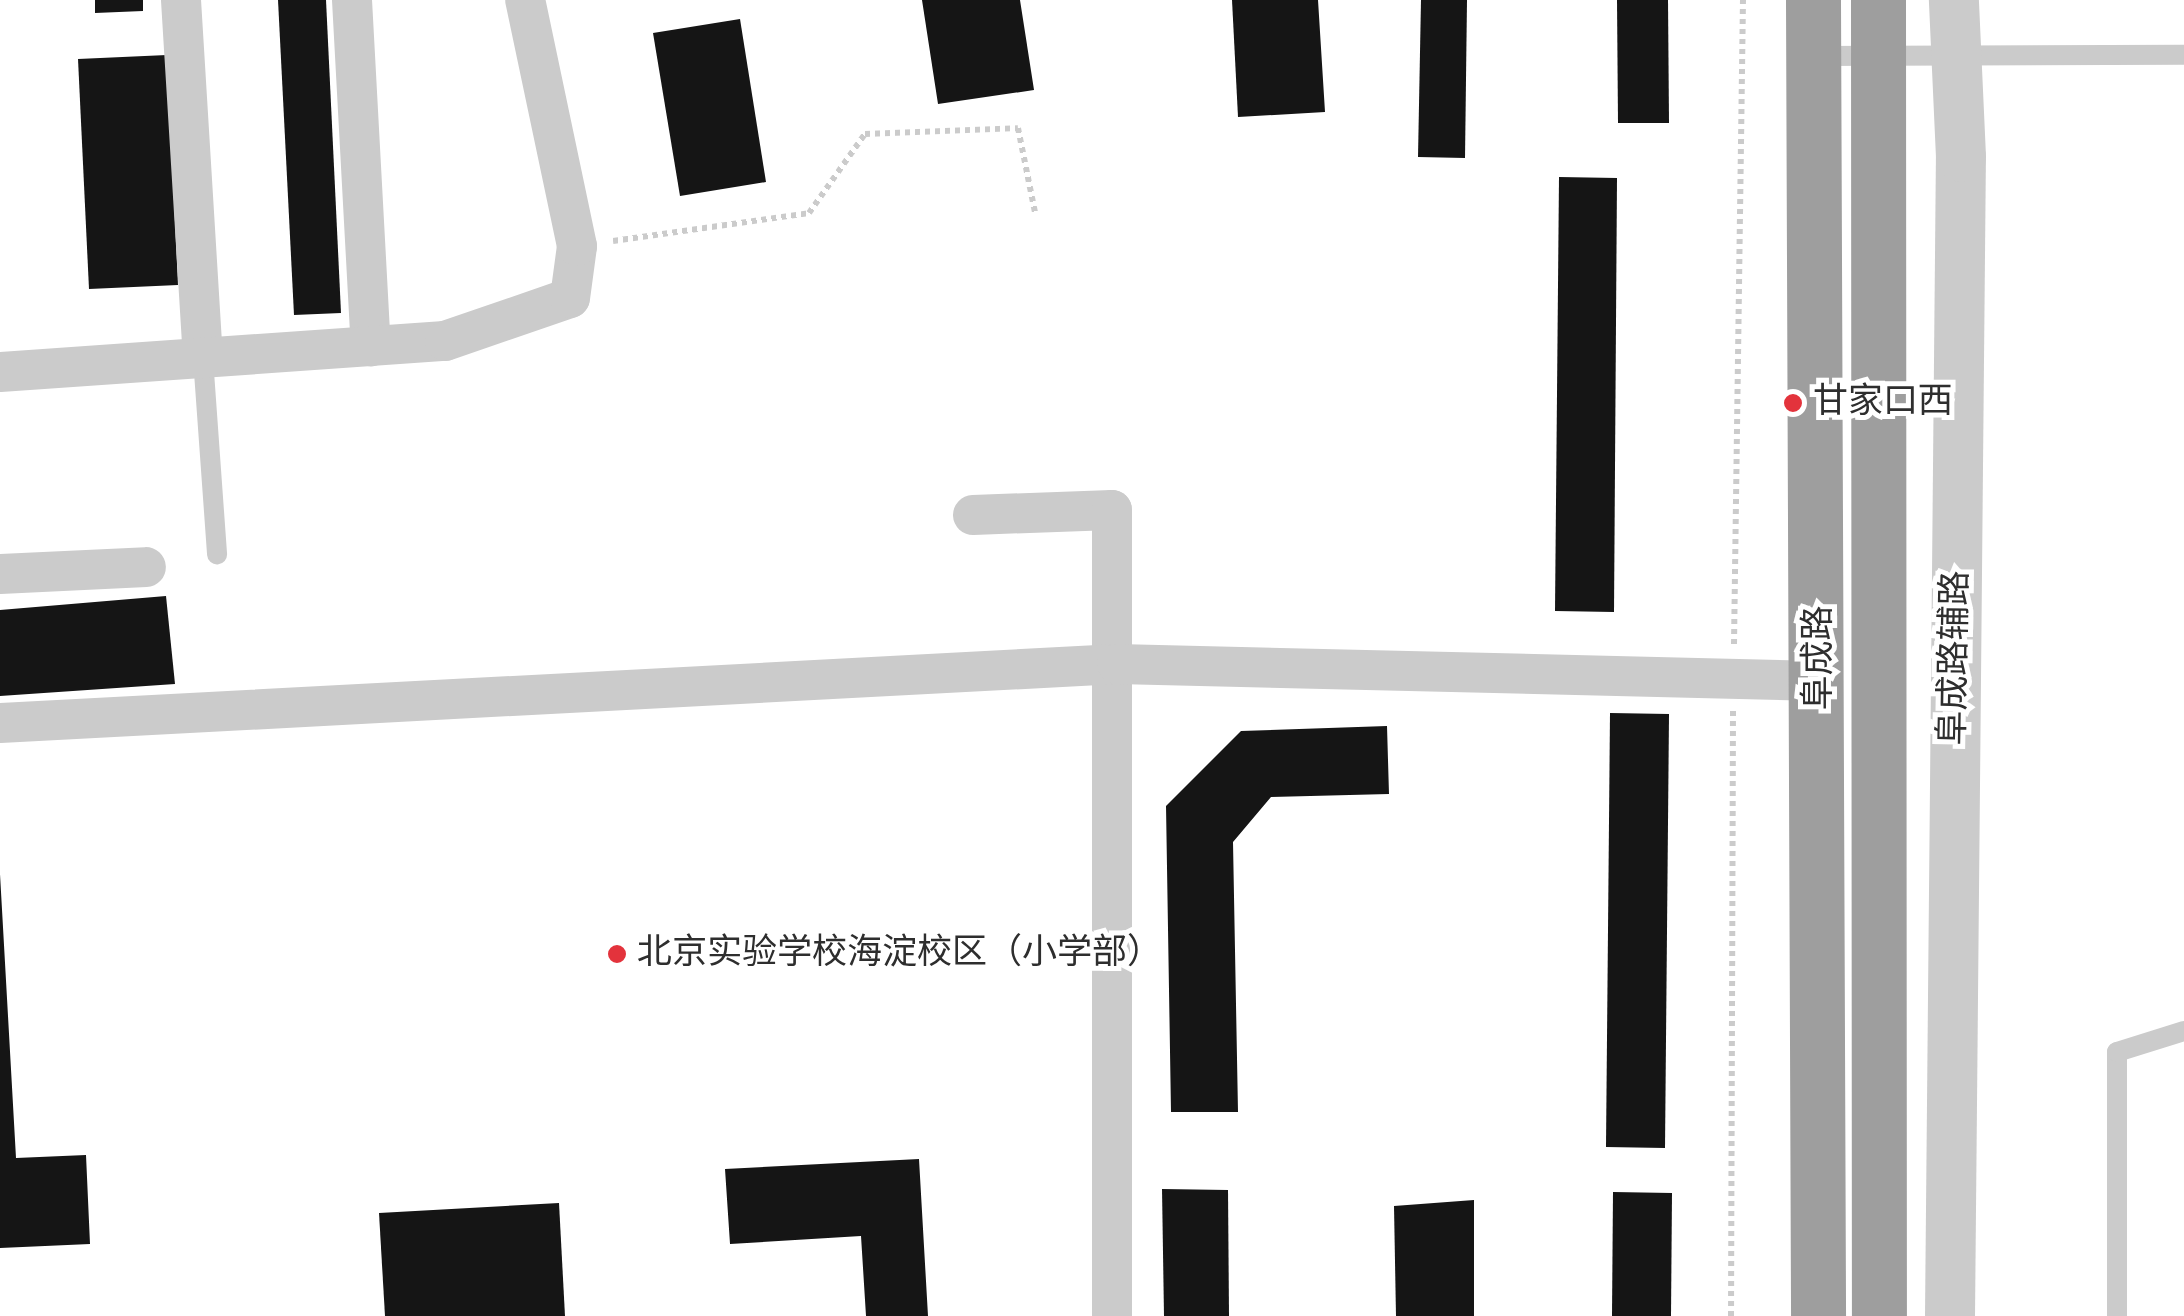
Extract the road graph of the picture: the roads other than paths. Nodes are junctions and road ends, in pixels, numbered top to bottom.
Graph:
1 (181, 0) edge
2 (352, 0) edge
3 (525, 0) edge
4 (1813, 0) edge
5 (1878, 0) edge
6 (1954, 0) edge
7 (1878, 54) junction
8 (2184, 54) edge
9 (1954, 55) junction
10 (1812, 56) junction
11 (372, 346) junction
12 (202, 358) junction
13 (0, 372) edge
14 (973, 515) dead end
15 (217, 555) dead end
16 (146, 567) dead end
17 (0, 574) edge
18 (1117, 664) junction
19 (1821, 681) junction
20 (0, 723) edge
21 (2184, 1031) edge
22 (1112, 1316) edge
23 (1818, 1316) edge
24 (1879, 1316) edge
25 (1950, 1316) edge
26 (2117, 1316) edge

1 - 12 street
2 - 11 street
3 - 11 street
4 - 10 highway, 阜成路
5 - 7 highway, 阜成路
6 - 9 street, 阜成路辅路
7 - 9 lane
7 - 10 lane
7 - 24 highway, 阜成路
8 - 9 lane
9 - 25 street, 阜成路辅路
10 - 19 highway, 阜成路
11 - 12 street
12 - 13 street
12 - 15 lane
14 - 18 street
16 - 17 street
18 - 19 street
18 - 20 street
18 - 22 street
19 - 23 highway, 阜成路
21 - 26 lane

